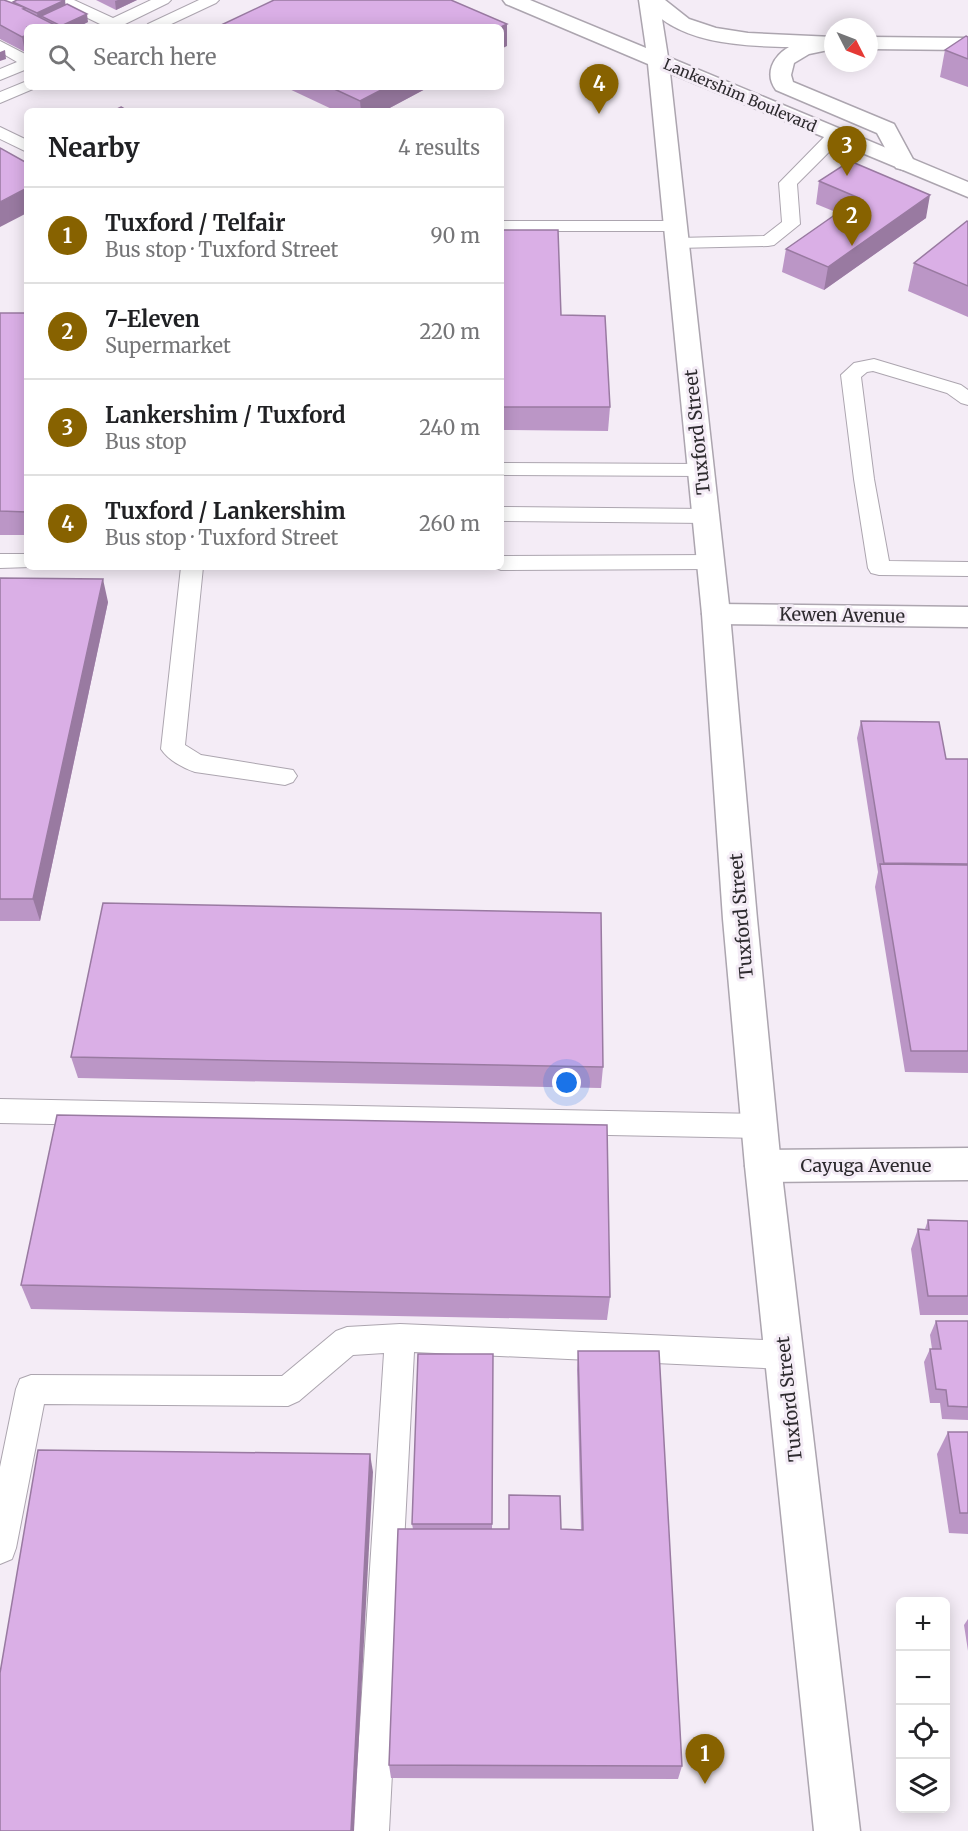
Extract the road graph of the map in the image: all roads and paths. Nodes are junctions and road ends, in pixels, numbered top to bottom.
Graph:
1 (11, 0) edge
2 (62, 0) edge
3 (163, 0) edge
4 (211, 0) edge
5 (513, 0) edge
6 (651, 0) edge
7 (0, 5) edge
8 (105, 24) edge
9 (113, 24) edge
10 (159, 24) edge
11 (824, 43) edge
12 (878, 43) edge
13 (824, 44) edge
14 (968, 44) edge
15 (0, 46) edge
16 (24, 60) edge
17 (658, 61) junction
18 (24, 63) edge
19 (0, 75) edge
20 (24, 87) edge
21 (0, 98) edge
22 (0, 132) edge
23 (836, 135) junction
24 (24, 145) edge
25 (904, 163) junction
26 (968, 190) edge
27 (504, 226) edge
28 (676, 235) junction
29 (968, 399) edge
30 (504, 469) edge
31 (701, 470) junction
32 (504, 514) edge
33 (706, 516) junction
34 (0, 561) edge
35 (24, 561) edge
36 (711, 562) junction
37 (504, 563) edge
38 (968, 569) edge
39 (192, 570) edge
40 (716, 614) junction
41 (968, 617) edge
42 (285, 776) dead end
43 (0, 1111) edge
44 (760, 1126) junction
45 (968, 1164) edge
46 (763, 1166) junction
47 (400, 1338) junction
48 (784, 1355) junction
49 (0, 1548) edge
50 (371, 1831) edge
51 (837, 1831) edge

1 - 7 lane
2 - 8 lane
3 - 9 lane
4 - 10 lane
5 - 17 main road, Lankershim Boulevard
6 - 11 main road
6 - 17 main road, Tuxford Street
12 - 14 main road
13 - 25 main road
15 - 16 lane
17 - 23 main road, Lankershim Boulevard
17 - 28 main road, Tuxford Street
18 - 19 lane
20 - 21 lane
22 - 24 lane
23 - 25 main road, Lankershim Boulevard
23 - 28 lane
25 - 26 main road, Lankershim Boulevard
27 - 28 lane
28 - 31 main road, Tuxford Street
29 - 38 lane
30 - 31 lane
31 - 33 main road, Tuxford Street
32 - 33 lane
33 - 36 main road, Tuxford Street
34 - 35 lane
36 - 37 lane
36 - 40 main road, Tuxford Street
39 - 42 lane
40 - 41 main road, Kewen Avenue
40 - 44 main road, Tuxford Street
43 - 44 lane
44 - 46 main road, Tuxford Street
45 - 46 main road, Cayuga Avenue
46 - 48 main road, Tuxford Street
47 - 48 lane
47 - 49 lane
47 - 50 lane
48 - 51 main road, Tuxford Street

